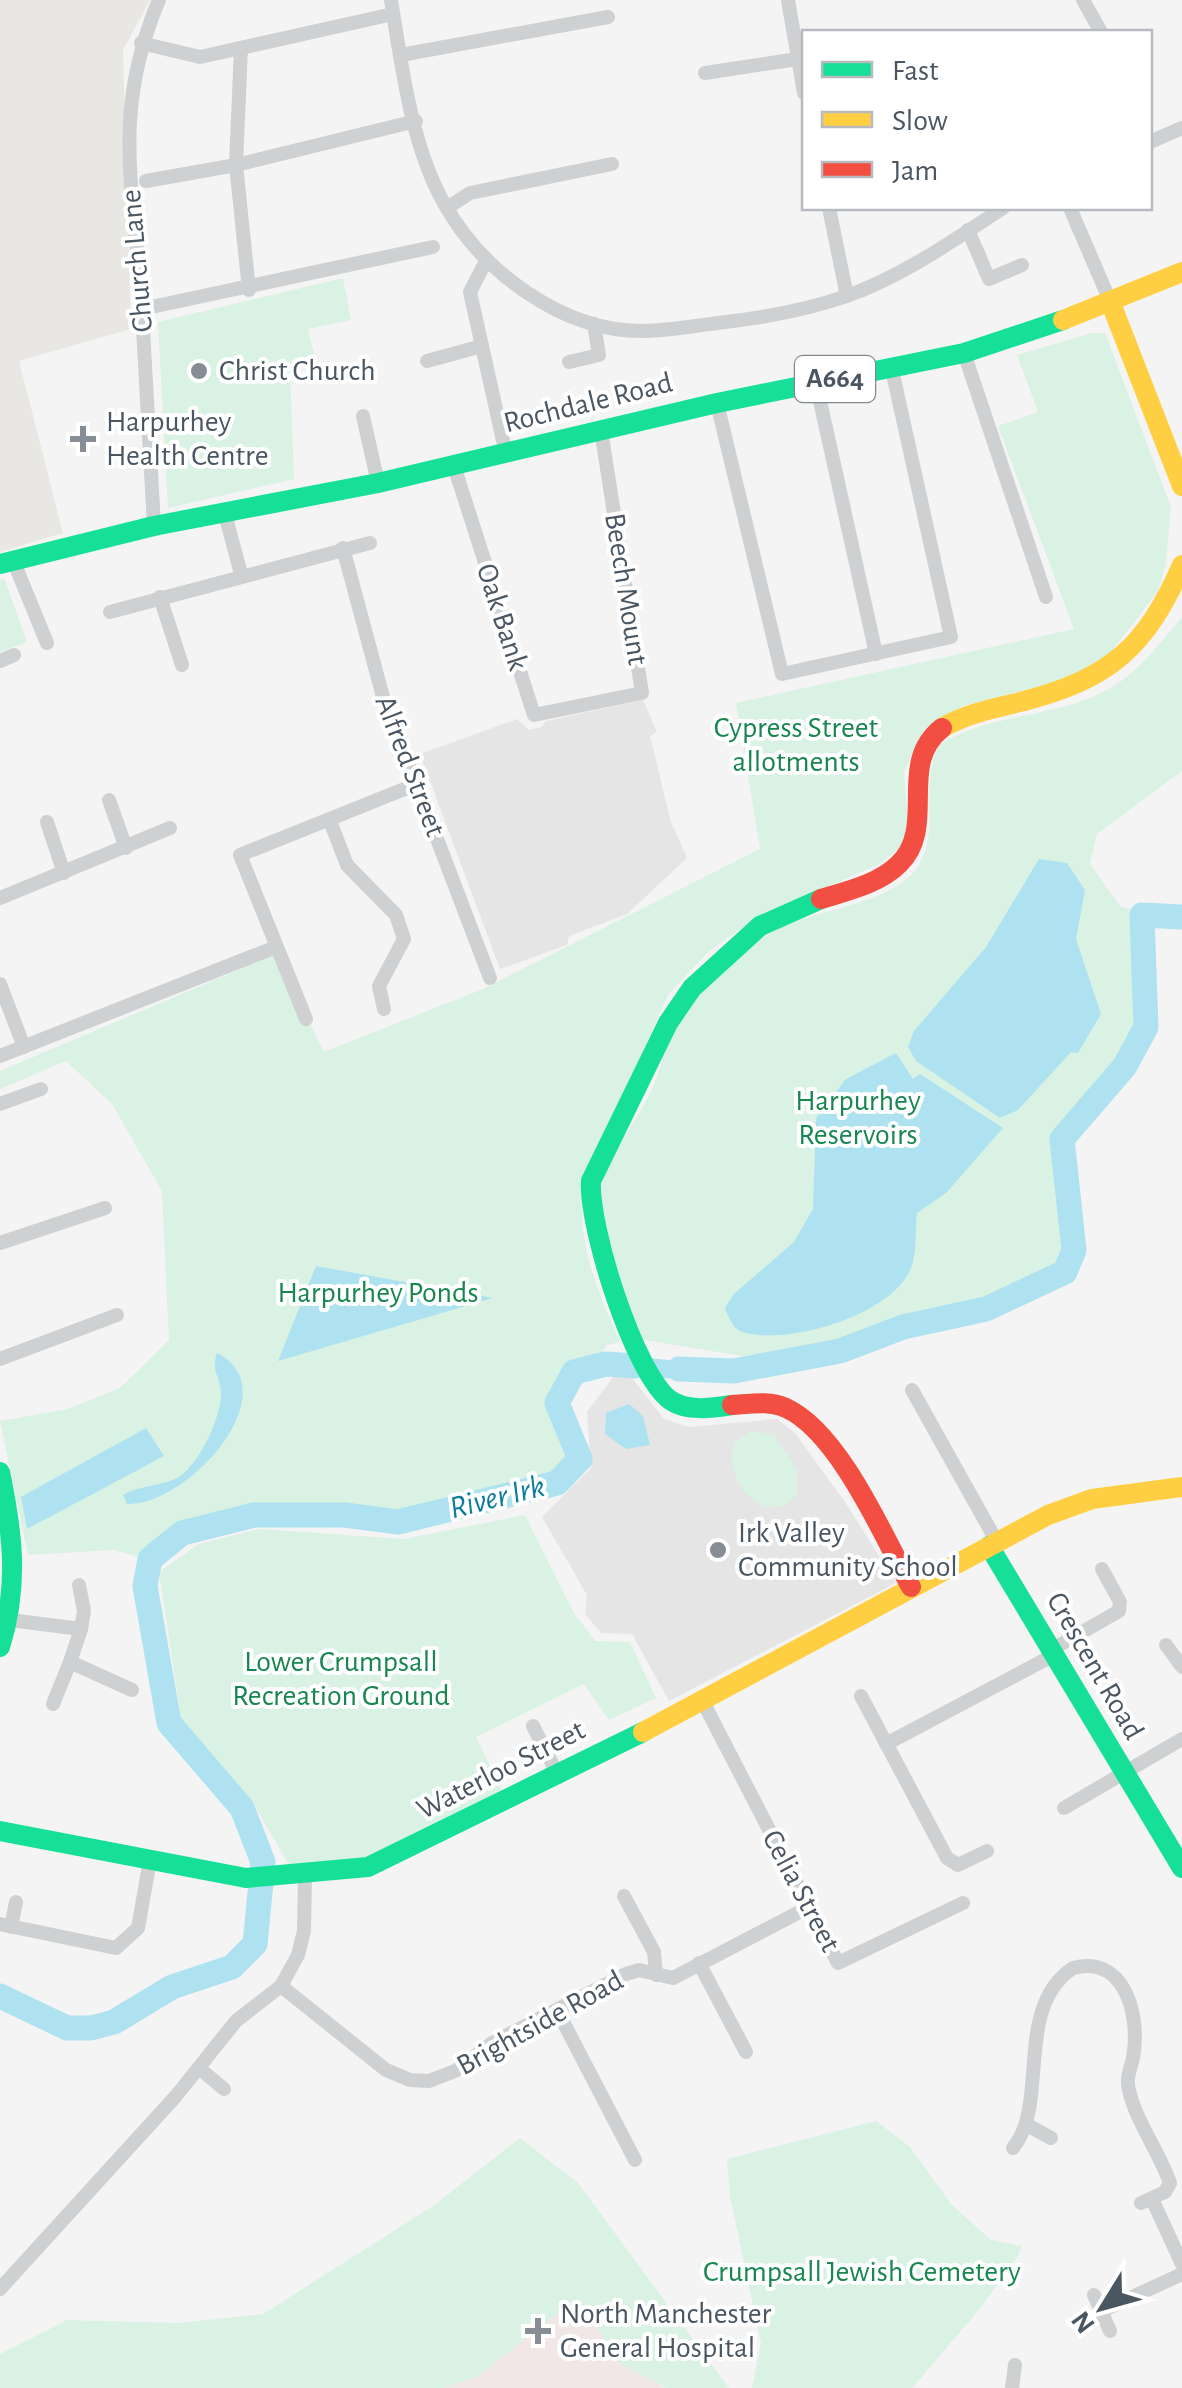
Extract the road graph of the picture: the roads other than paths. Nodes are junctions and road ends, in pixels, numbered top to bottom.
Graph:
1 (159, 0) edge
2 (788, 0) edge
3 (1084, 0) edge
4 (392, 7) edge
5 (608, 16) dead end
6 (1099, 30) edge
7 (141, 43) junction
8 (241, 48) junction
9 (401, 55) junction
10 (797, 59) junction
11 (704, 74) dead end
12 (802, 83) edge
13 (416, 121) junction
14 (1182, 128) edge
15 (1152, 136) edge
16 (612, 164) dead end
17 (236, 165) junction
18 (146, 181) dead end
19 (447, 208) junction
20 (829, 210) edge
21 (1000, 210) edge
22 (1071, 210) edge
23 (968, 230) junction
24 (433, 247) dead end
25 (486, 261) junction
26 (1022, 265) dead end
27 (1182, 272) edge
28 (249, 290) junction
29 (847, 296) junction
30 (1110, 302) junction
31 (142, 309) junction
32 (594, 324) junction
33 (482, 346) junction
34 (964, 353) junction
35 (427, 361) dead end
36 (569, 362) dead end
37 (891, 365) junction
38 (816, 383) junction
39 (718, 403) junction
40 (363, 416) dead end
41 (601, 430) junction
42 (506, 454) junction
43 (454, 466) junction
44 (378, 483) junction
45 (1182, 486) edge
46 (225, 514) junction
47 (154, 526) junction
48 (370, 543) dead end
49 (344, 548) junction
50 (7, 562) edge
51 (1182, 565) edge
52 (241, 574) junction
53 (160, 596) junction
54 (1046, 597) dead end
55 (110, 612) dead end
56 (47, 643) dead end
57 (876, 654) junction
58 (182, 665) dead end
59 (589, 705) joint
60 (417, 784) junction
61 (108, 800) dead end
62 (330, 821) junction
63 (47, 822) dead end
64 (170, 828) dead end
65 (126, 848) junction
66 (64, 873) junction
67 (0, 898) edge
68 (276, 947) junction
69 (490, 978) dead end
70 (0, 984) edge
71 (384, 1008) dead end
72 (306, 1019) dead end
73 (24, 1047) junction
74 (0, 1056) edge
75 (41, 1088) dead end
76 (0, 1104) edge
77 (105, 1208) dead end
78 (0, 1243) edge
79 (117, 1315) dead end
80 (0, 1358) edge
81 (912, 1390) dead end
82 (0, 1472) edge
83 (1182, 1487) edge
84 (7, 1544) edge
85 (993, 1544) junction
86 (1102, 1569) dead end
87 (79, 1585) dead end
88 (910, 1587) junction
89 (10, 1620) junction
90 (81, 1629) junction
91 (1166, 1645) dead end
92 (0, 1647) edge
93 (1052, 1652) junction
94 (70, 1662) junction
95 (1182, 1667) edge
96 (132, 1690) dead end
97 (860, 1696) dead end
98 (701, 1698) junction
99 (53, 1704) dead end
100 (533, 1726) dead end
101 (1182, 1739) edge
102 (886, 1744) junction
103 (1124, 1775) junction
104 (560, 1777) junction
105 (1064, 1808) dead end
106 (0, 1831) edge
107 (987, 1850) dead end
108 (150, 1860) junction
109 (1182, 1868) edge
110 (305, 1876) junction
111 (624, 1896) dead end
112 (16, 1902) dead end
113 (962, 1903) dead end
114 (809, 1907) junction
115 (5, 1926) edge
116 (699, 1963) junction
117 (656, 1976) junction
118 (280, 1986) junction
119 (557, 2010) junction
120 (746, 2052) dead end
121 (199, 2068) junction
122 (224, 2089) dead end
123 (1030, 2126) junction
124 (1051, 2138) dead end
125 (1013, 2148) dead end
126 (635, 2160) dead end
127 (1182, 2264) edge
128 (1182, 2274) edge
129 (0, 2289) edge
130 (1094, 2295) dead end
131 (1102, 2311) junction
132 (1110, 2330) dead end
133 (1015, 2365) dead end
134 (1012, 2388) edge

1 - 7 street, Church Lane
2 - 10 street
3 - 6 street
4 - 8 street
4 - 9 street
5 - 9 street
7 - 8 street
7 - 31 street, Church Lane
8 - 17 street
9 - 13 street
10 - 11 street
10 - 12 street
13 - 17 street
13 - 19 street
14 - 15 street
16 - 19 street
17 - 18 street
17 - 28 street
19 - 25 street
20 - 29 street
21 - 23 street
22 - 30 street
23 - 26 street
23 - 29 street
24 - 28 street
25 - 32 street
25 - 33 street
27 - 30 street, Rochdale Road / A664
28 - 31 street
29 - 32 street
30 - 34 street, Rochdale Road / A664
30 - 45 street
31 - 47 street, Church Lane
32 - 36 street
33 - 35 street
33 - 42 street
34 - 37 street, Rochdale Road / A664
34 - 54 street
37 - 38 street, Rochdale Road / A664
37 - 57 street
38 - 39 street, Rochdale Road / A664
38 - 57 street
39 - 41 street, Rochdale Road / A664
39 - 57 street
40 - 44 street
41 - 42 street, Rochdale Road / A664
41 - 59 street, Beech Mount
42 - 43 street, Rochdale Road / A664
43 - 44 street, Rochdale Road / A664
43 - 59 street, Oak Bank
44 - 46 street, Rochdale Road / A664
46 - 47 street, Rochdale Road / A664
46 - 52 street
47 - 50 street, Rochdale Road / A664
48 - 49 street
49 - 52 street
49 - 60 street, Alfred Street
50 - 56 street
51 - 88 street
52 - 53 street
53 - 55 street
53 - 58 street
60 - 62 street
60 - 69 street, Alfred Street
61 - 65 street
62 - 68 street
62 - 71 street
63 - 66 street
64 - 65 street
65 - 66 street
66 - 67 street
68 - 72 street
68 - 73 street
70 - 73 street
73 - 74 street
75 - 76 street
77 - 78 street
79 - 80 street
81 - 85 street
82 - 84 street
83 - 85 street, Waterloo Street
84 - 89 street
85 - 88 street, Waterloo Street
85 - 93 street, Crescent Road
86 - 93 street
87 - 90 street
88 - 98 street, Waterloo Street
89 - 90 street
89 - 92 street
90 - 94 street
91 - 95 street
93 - 102 street
93 - 103 street, Crescent Road
94 - 96 street
94 - 99 street
97 - 102 street
98 - 104 street, Waterloo Street
98 - 114 street, Celia Street
100 - 104 street
101 - 103 street
102 - 107 street
103 - 105 street
103 - 109 street, Crescent Road
104 - 110 street, Waterloo Street
106 - 108 street, Waterloo Street
108 - 110 street, Waterloo Street
108 - 115 street
110 - 118 street
111 - 117 street
112 - 115 street
113 - 114 street, Celia Street
114 - 116 street, Brightside Road
116 - 117 street, Brightside Road
116 - 120 street
117 - 119 street, Brightside Road
118 - 119 street, Brightside Road
118 - 121 street
119 - 126 street
121 - 122 street
121 - 129 street
123 - 124 street
123 - 125 street
123 - 127 street
128 - 131 street
130 - 131 street
131 - 132 street
133 - 134 street

